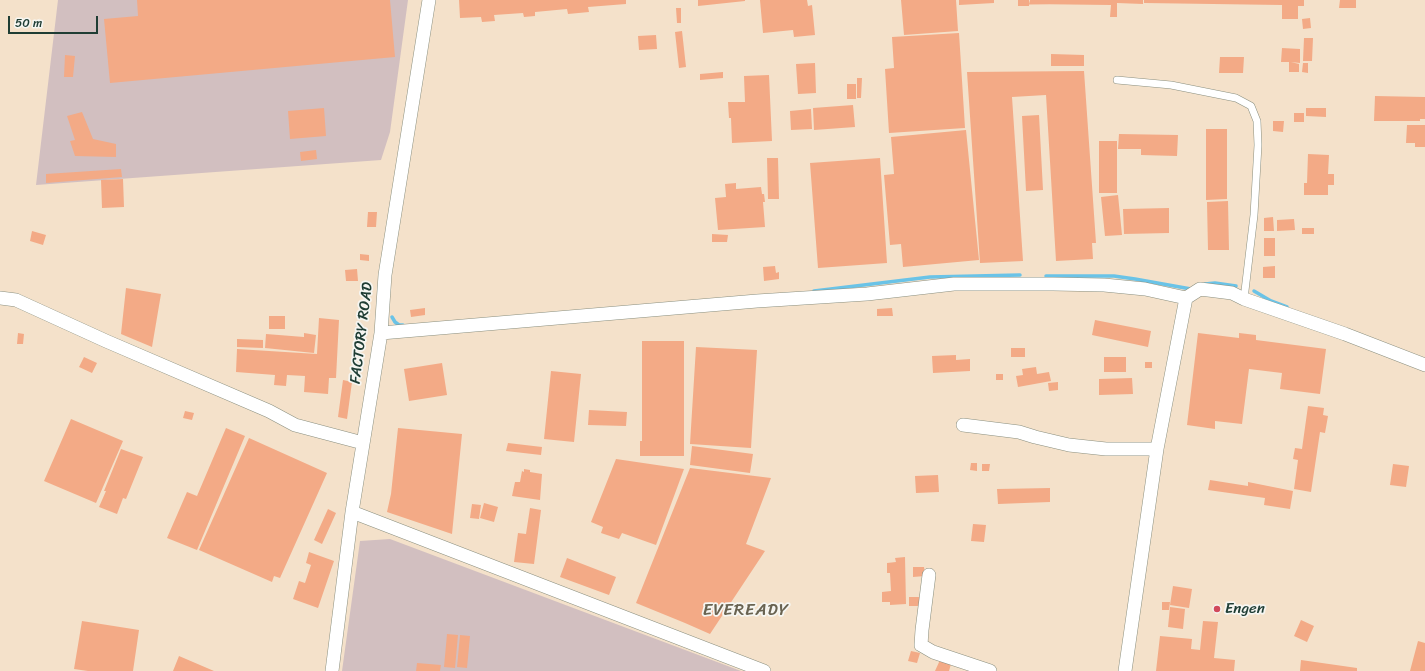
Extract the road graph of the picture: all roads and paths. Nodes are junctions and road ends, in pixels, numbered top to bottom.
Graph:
1 (429, 0) edge
2 (1117, 80) dead end
3 (0, 298) edge
4 (1186, 298) junction
5 (1244, 299) junction
6 (381, 333) junction
7 (1425, 365) edge
8 (963, 425) dead end
9 (363, 443) junction
10 (1157, 449) junction
11 (352, 512) junction
12 (929, 574) dead end
13 (332, 671) edge
14 (764, 671) edge
15 (990, 671) edge
16 (1125, 671) edge

1 - 6 street, FACTORY ROAD
2 - 5 lane
3 - 9 street
4 - 5 street
4 - 6 street
4 - 10 street
5 - 7 street
6 - 9 street, FACTORY ROAD
8 - 10 street
9 - 11 street, FACTORY ROAD
10 - 16 street
11 - 13 street, FACTORY ROAD
11 - 14 street
12 - 15 street

